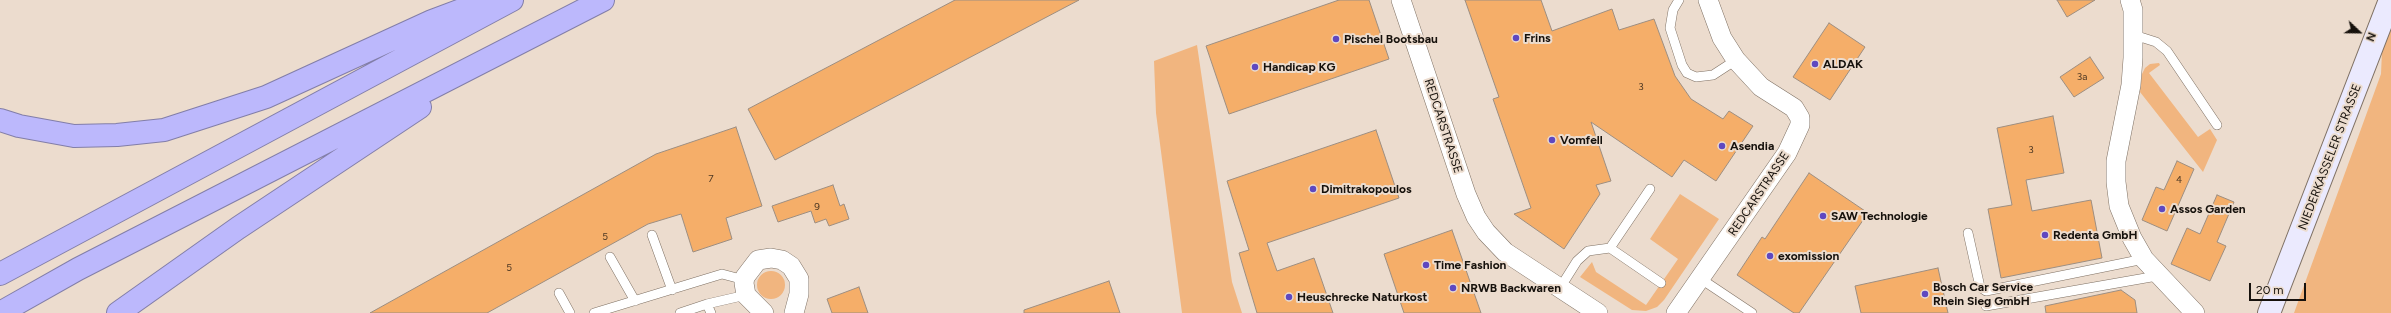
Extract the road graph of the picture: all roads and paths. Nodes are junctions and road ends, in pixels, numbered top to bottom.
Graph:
1 (489, 0) edge
2 (512, 0) edge
3 (603, 0) edge
4 (1401, 0) edge
5 (1679, 0) edge
6 (1708, 0) edge
7 (2130, 0) edge
8 (2390, 0) edge
9 (532, 35) junction
10 (2134, 35) junction
11 (1736, 60) junction
12 (0, 120) edge
13 (2217, 125) dead end
14 (1650, 189) dead end
15 (1968, 233) dead end
16 (652, 235) dead end
17 (1610, 248) junction
18 (610, 257) dead end
19 (2144, 259) junction
20 (0, 274) edge
21 (2157, 276) junction
22 (1701, 279) junction
23 (1661, 283) dead end
24 (1560, 288) junction
25 (745, 289) junction
26 (672, 290) junction
27 (559, 293) dead end
28 (635, 301) junction
29 (707, 304) junction
30 (1986, 306) dead end
31 (0, 313) edge
32 (118, 313) edge
33 (570, 313) edge
34 (594, 313) edge
35 (680, 313) edge
36 (711, 313) edge
37 (764, 313) edge
38 (794, 313) edge
39 (1598, 313) edge
40 (1676, 313) edge
41 (1752, 313) edge
42 (2195, 313) edge
43 (2269, 313) edge

1 - 12 highway
2 - 20 highway
3 - 9 highway
4 - 24 street, REDCARSTRASSE
5 - 11 lane
6 - 11 street, REDCARSTRASSE
7 - 10 street
8 - 43 main road, NIEDERKASSELER STRASSE
9 - 31 highway
9 - 32 highway
10 - 13 lane
10 - 19 street
11 - 22 street, REDCARSTRASSE
14 - 17 lane
15 - 19 lane
16 - 26 lane
17 - 23 lane
17 - 24 lane
18 - 28 lane
19 - 21 street
21 - 30 lane
21 - 42 street
22 - 40 street, REDCARSTRASSE
22 - 41 lane
24 - 39 street, REDCARSTRASSE
25 - 26 lane
25 - 29 lane
25 - 37 street
25 - 38 street
26 - 28 lane
27 - 33 lane
28 - 34 lane
29 - 35 lane
29 - 36 lane

